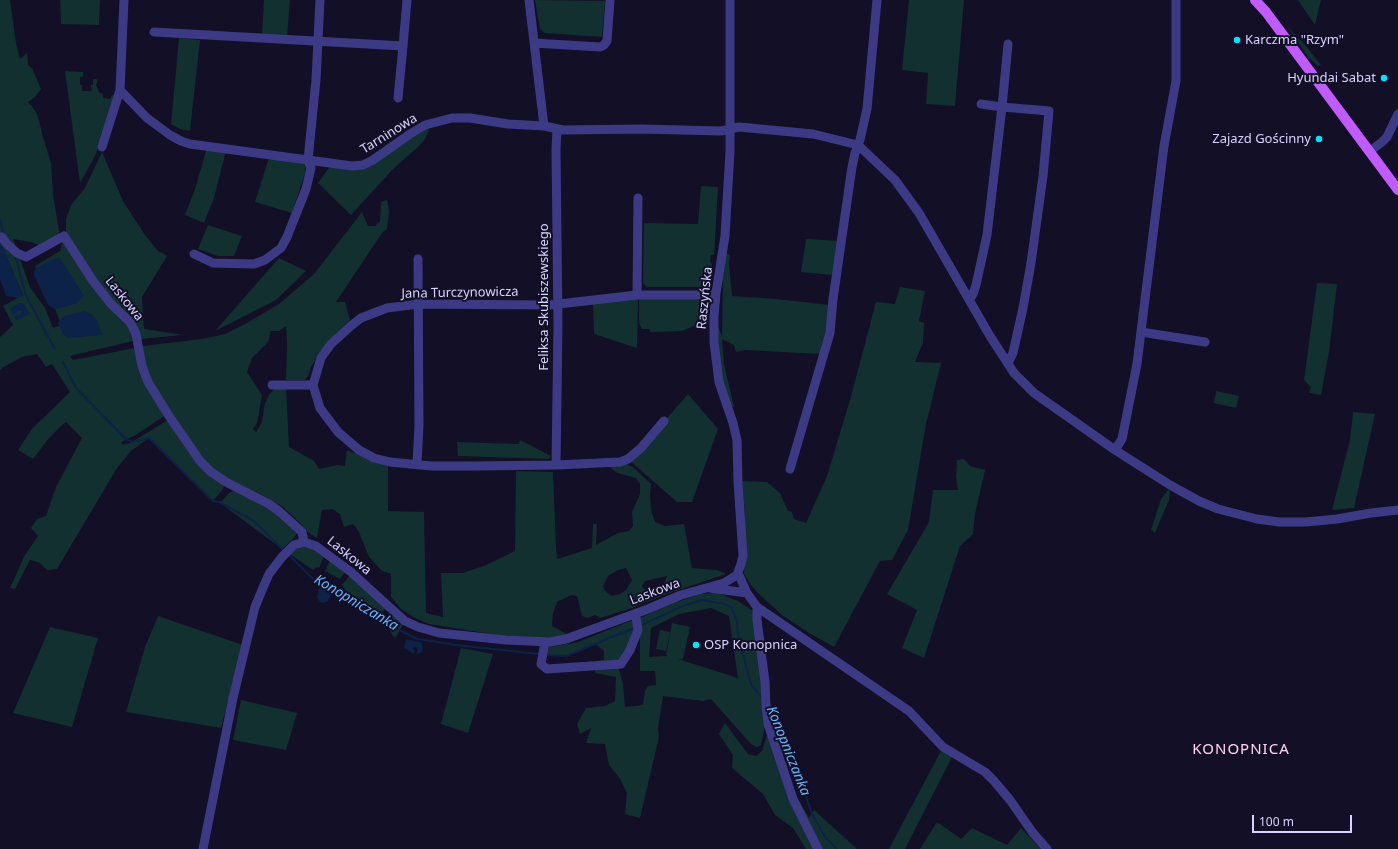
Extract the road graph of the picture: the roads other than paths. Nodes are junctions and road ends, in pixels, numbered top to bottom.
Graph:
1 (124, 0) edge
2 (320, 0) edge
3 (407, 0) edge
4 (529, 0) edge
5 (610, 0) edge
6 (730, 0) edge
7 (877, 0) edge
8 (1176, 0) edge
9 (1255, 0) edge
10 (1260, 0) edge
11 (1266, 12) junction
12 (154, 32) dead end
13 (318, 42) junction
14 (534, 43) junction
15 (1008, 44) dead end
16 (403, 46) junction
17 (120, 90) junction
18 (398, 98) dead end
19 (981, 104) dead end
20 (1002, 107) junction
21 (1398, 114) edge
22 (544, 126) junction
23 (731, 128) junction
24 (557, 129) junction
25 (858, 145) junction
26 (102, 147) dead end
27 (1369, 152) junction
28 (308, 160) junction
29 (1398, 190) edge
30 (638, 198) dead end
31 (0, 237) edge
32 (194, 254) dead end
33 (418, 259) dead end
34 (716, 292) junction
35 (637, 295) junction
36 (970, 299) junction
37 (419, 304) junction
38 (558, 304) junction
39 (1141, 332) junction
40 (1206, 342) dead end
41 (1008, 363) junction
42 (313, 384) junction
43 (272, 385) dead end
44 (664, 422) dead end
45 (1115, 450) junction
46 (417, 464) junction
47 (556, 465) junction
48 (790, 469) dead end
49 (1398, 510) edge
50 (304, 542) junction
51 (738, 573) junction
52 (709, 588) junction
53 (746, 594) junction
54 (757, 607) junction
55 (634, 614) junction
56 (543, 650) junction
57 (203, 849) edge
58 (818, 849) edge
59 (1047, 849) edge

1 - 17 street
2 - 13 street
3 - 16 street
4 - 14 street
5 - 14 street
6 - 23 street, Raszyńska
7 - 25 street
8 - 39 street
9 - 11 main road
10 - 11 main road
11 - 27 main road
12 - 13 street
13 - 16 street
13 - 28 street
14 - 22 street
15 - 20 street
16 - 18 street
17 - 26 street
17 - 28 street, Tarninowa
19 - 20 street
20 - 36 street
20 - 41 street
21 - 27 street
22 - 24 street, Tarninowa
22 - 28 street, Tarninowa
23 - 24 street, Tarninowa
23 - 25 street, Tarninowa
23 - 34 street, Raszyńska
24 - 38 street, Feliksa Skubiszewskiego
25 - 36 street
25 - 48 street
27 - 29 main road
28 - 32 street
30 - 35 street
31 - 50 street, Laskowa
33 - 37 street
34 - 35 street, Jana Turczynowicza
34 - 51 street, Raszyńska
35 - 38 street, Jana Turczynowicza
36 - 41 street
37 - 38 street, Jana Turczynowicza
37 - 42 street, Jana Turczynowicza
37 - 46 street
38 - 47 street, Feliksa Skubiszewskiego
39 - 40 street
39 - 45 street
41 - 45 street
42 - 43 street
42 - 46 street
44 - 47 street
45 - 49 street
46 - 47 street
50 - 56 street, Laskowa
50 - 57 street
51 - 52 street, Laskowa
51 - 53 street
52 - 53 street, Laskowa
52 - 55 street, Laskowa
53 - 54 street
54 - 58 street
54 - 59 street
55 - 56 street, Laskowa
55 - 56 street

